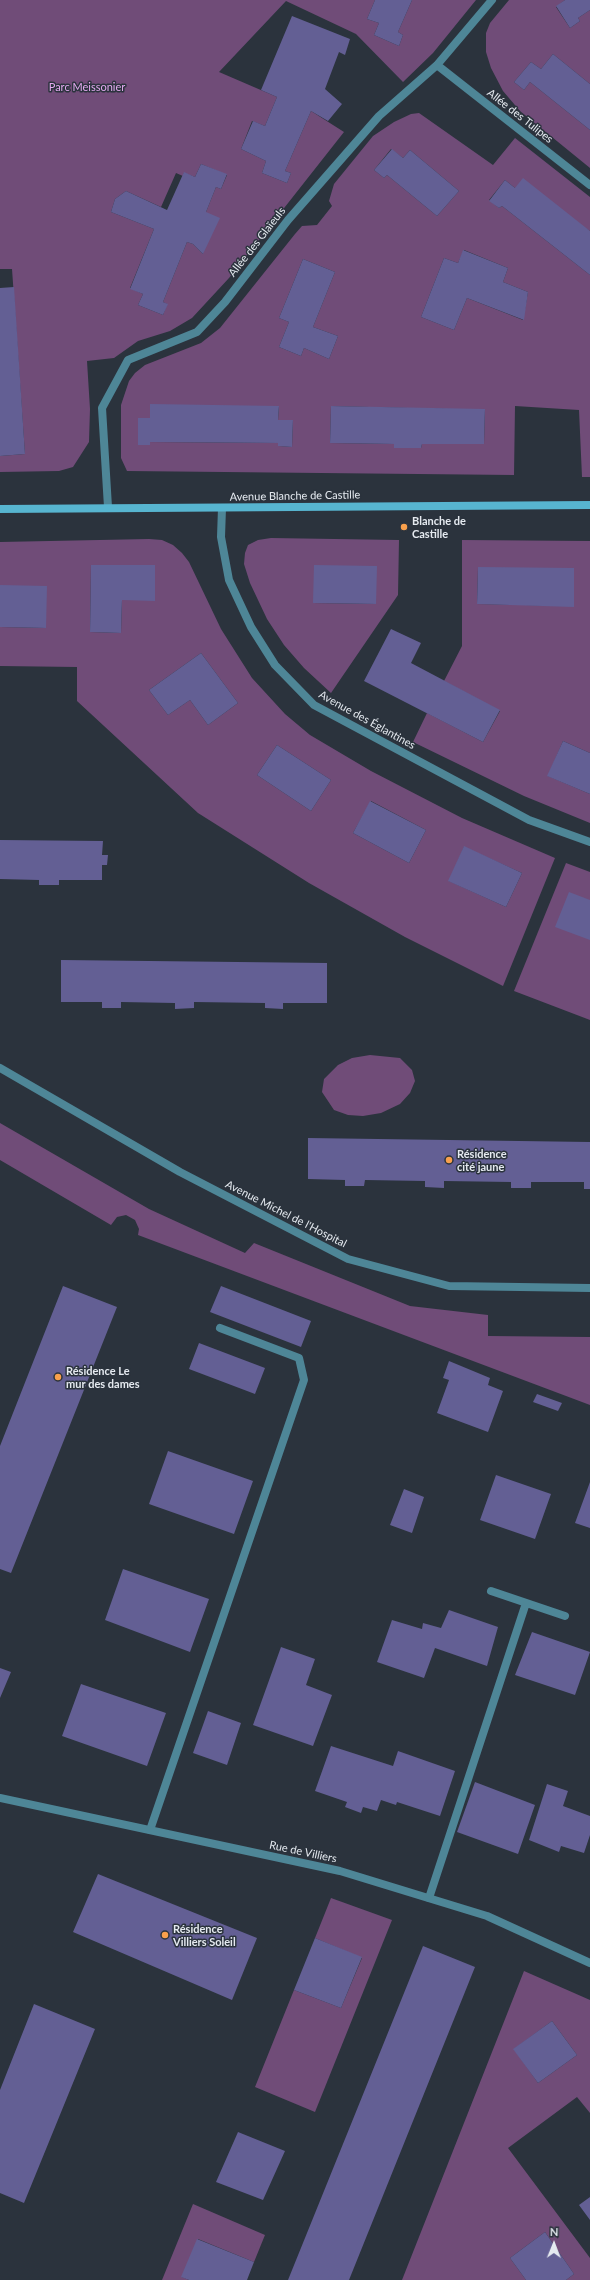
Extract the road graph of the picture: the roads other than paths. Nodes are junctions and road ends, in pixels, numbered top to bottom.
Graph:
1 (492, 0) edge
2 (437, 65) junction
3 (590, 185) edge
4 (590, 505) edge
5 (108, 507) junction
6 (222, 508) junction
7 (0, 509) edge
8 (590, 842) edge
9 (0, 1068) edge
10 (590, 1288) edge
11 (220, 1328) dead end
12 (491, 1591) dead end
13 (526, 1603) junction
14 (565, 1616) dead end
15 (0, 1798) edge
16 (150, 1830) junction
17 (429, 1898) junction
18 (590, 1963) edge

1 - 2 street, Allée des Glaïeuls
2 - 3 street, Allée des Tulipes
2 - 5 street, Allée des Glaïeuls
4 - 6 street, Avenue Blanche de Castille
5 - 6 street, Avenue Blanche de Castille
5 - 7 street, Avenue Blanche de Castille
6 - 8 street, Avenue des Églantines
9 - 10 street, Avenue Michel de l'Hospital
11 - 16 street
12 - 13 street
13 - 14 street
13 - 17 street
15 - 16 street, Rue de Villiers
16 - 17 street, Rue de Villiers
17 - 18 street, Rue de Villiers

